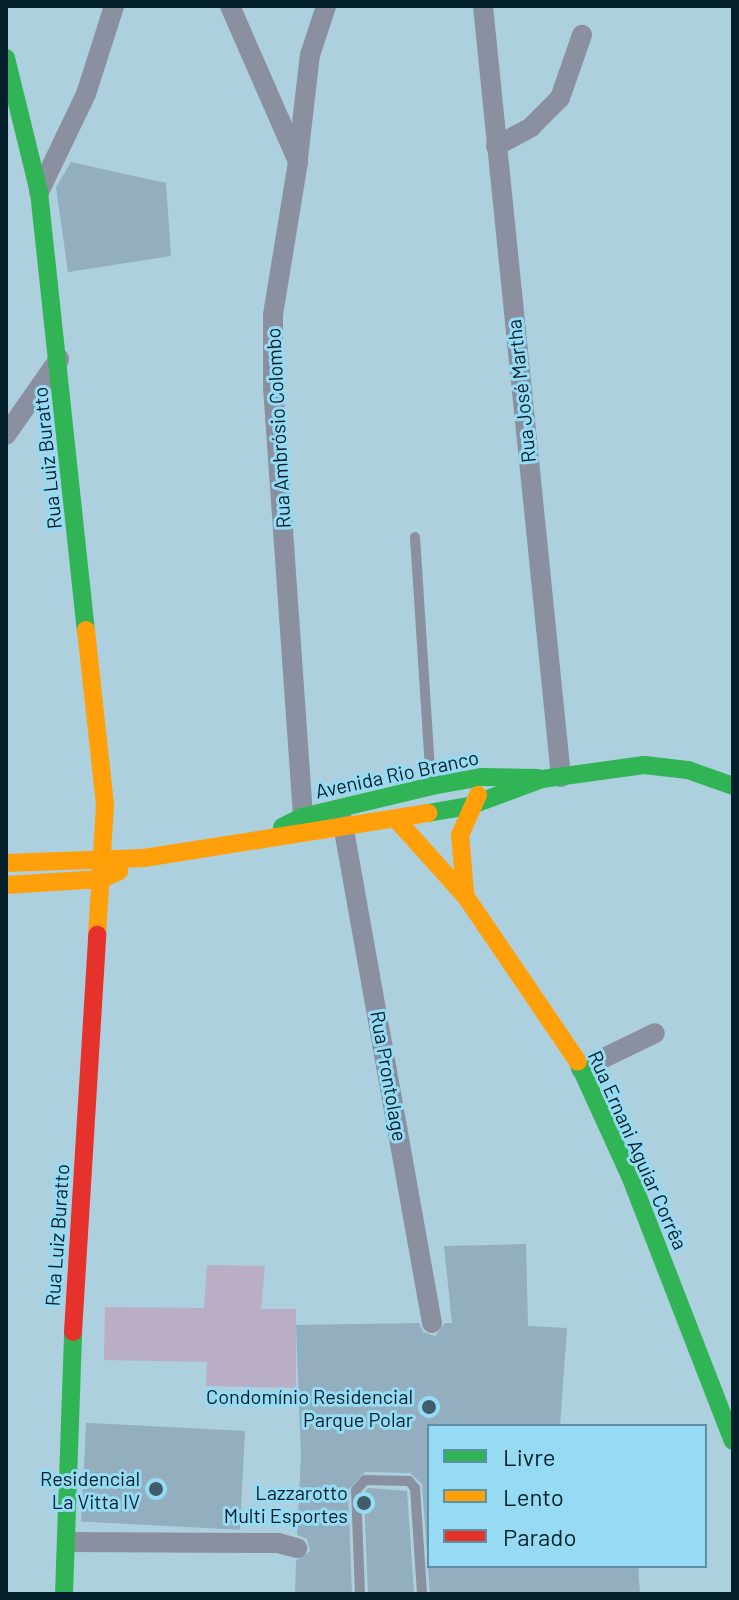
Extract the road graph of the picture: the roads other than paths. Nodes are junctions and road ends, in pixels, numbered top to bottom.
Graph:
1 (114, 6) edge
2 (230, 6) edge
3 (326, 6) edge
4 (483, 6) edge
5 (582, 35) dead end
6 (6, 58) edge
7 (496, 146) junction
8 (298, 162) junction
9 (39, 192) junction
10 (59, 359) junction
11 (6, 435) edge
12 (415, 537) dead end
13 (733, 762) edge
14 (688, 770) junction
15 (519, 775) junction
16 (552, 778) junction
17 (432, 786) junction
18 (733, 786) edge
19 (469, 806) junction
20 (339, 807) junction
21 (396, 819) junction
22 (303, 826) junction
23 (344, 829) junction
24 (144, 858) junction
25 (104, 859) junction
26 (6, 863) edge
27 (102, 879) junction
28 (6, 885) edge
29 (466, 897) junction
30 (655, 1033) dead end
31 (581, 1069) junction
32 (432, 1323) dead end
33 (733, 1441) edge
34 (67, 1542) junction
35 (297, 1548) dead end
36 (64, 1594) edge
37 (360, 1594) edge
38 (422, 1594) edge

1 - 9 street
2 - 8 street
3 - 8 street, Rua Ambrósio Colombo
4 - 7 street, Rua José Martha
5 - 7 street
6 - 9 main road, Rua Luiz Buratto
7 - 16 street, Rua José Martha
8 - 22 street, Rua Ambrósio Colombo
9 - 10 main road, Rua Luiz Buratto
10 - 11 street
10 - 25 main road, Rua Luiz Buratto
12 - 17 lane
13 - 14 main road
14 - 16 main road, Avenida Rio Branco
14 - 18 main road, Avenida Rio Branco
15 - 16 main road, Avenida Rio Branco
15 - 17 main road, Avenida Rio Branco
15 - 19 main road
16 - 19 main road, Avenida Rio Branco
17 - 20 main road, Avenida Rio Branco
19 - 21 main road, Avenida Rio Branco
19 - 29 main road, Rua Ernani Aguiar Corrêa
20 - 22 main road, Avenida Rio Branco
20 - 23 street, Rua Prontolage
21 - 23 main road, Avenida Rio Branco
21 - 29 main road, Rua Ernani Aguiar Corrêa
22 - 23 main road, Avenida Rio Branco
22 - 24 main road, Avenida Rio Branco
23 - 32 street, Rua Prontolage
24 - 25 main road, Avenida Rio Branco
24 - 27 main road, Avenida Rio Branco
25 - 26 main road, Avenida Rio Branco
25 - 27 main road, Rua Luiz Buratto
27 - 28 main road, Avenida Rio Branco
27 - 34 main road, Rua Luiz Buratto
29 - 31 main road, Rua Ernani Aguiar Corrêa
30 - 31 street
31 - 33 main road, Rua Ernani Aguiar Corrêa
34 - 35 street
34 - 36 main road, Rua Luiz Buratto
37 - 38 lane

